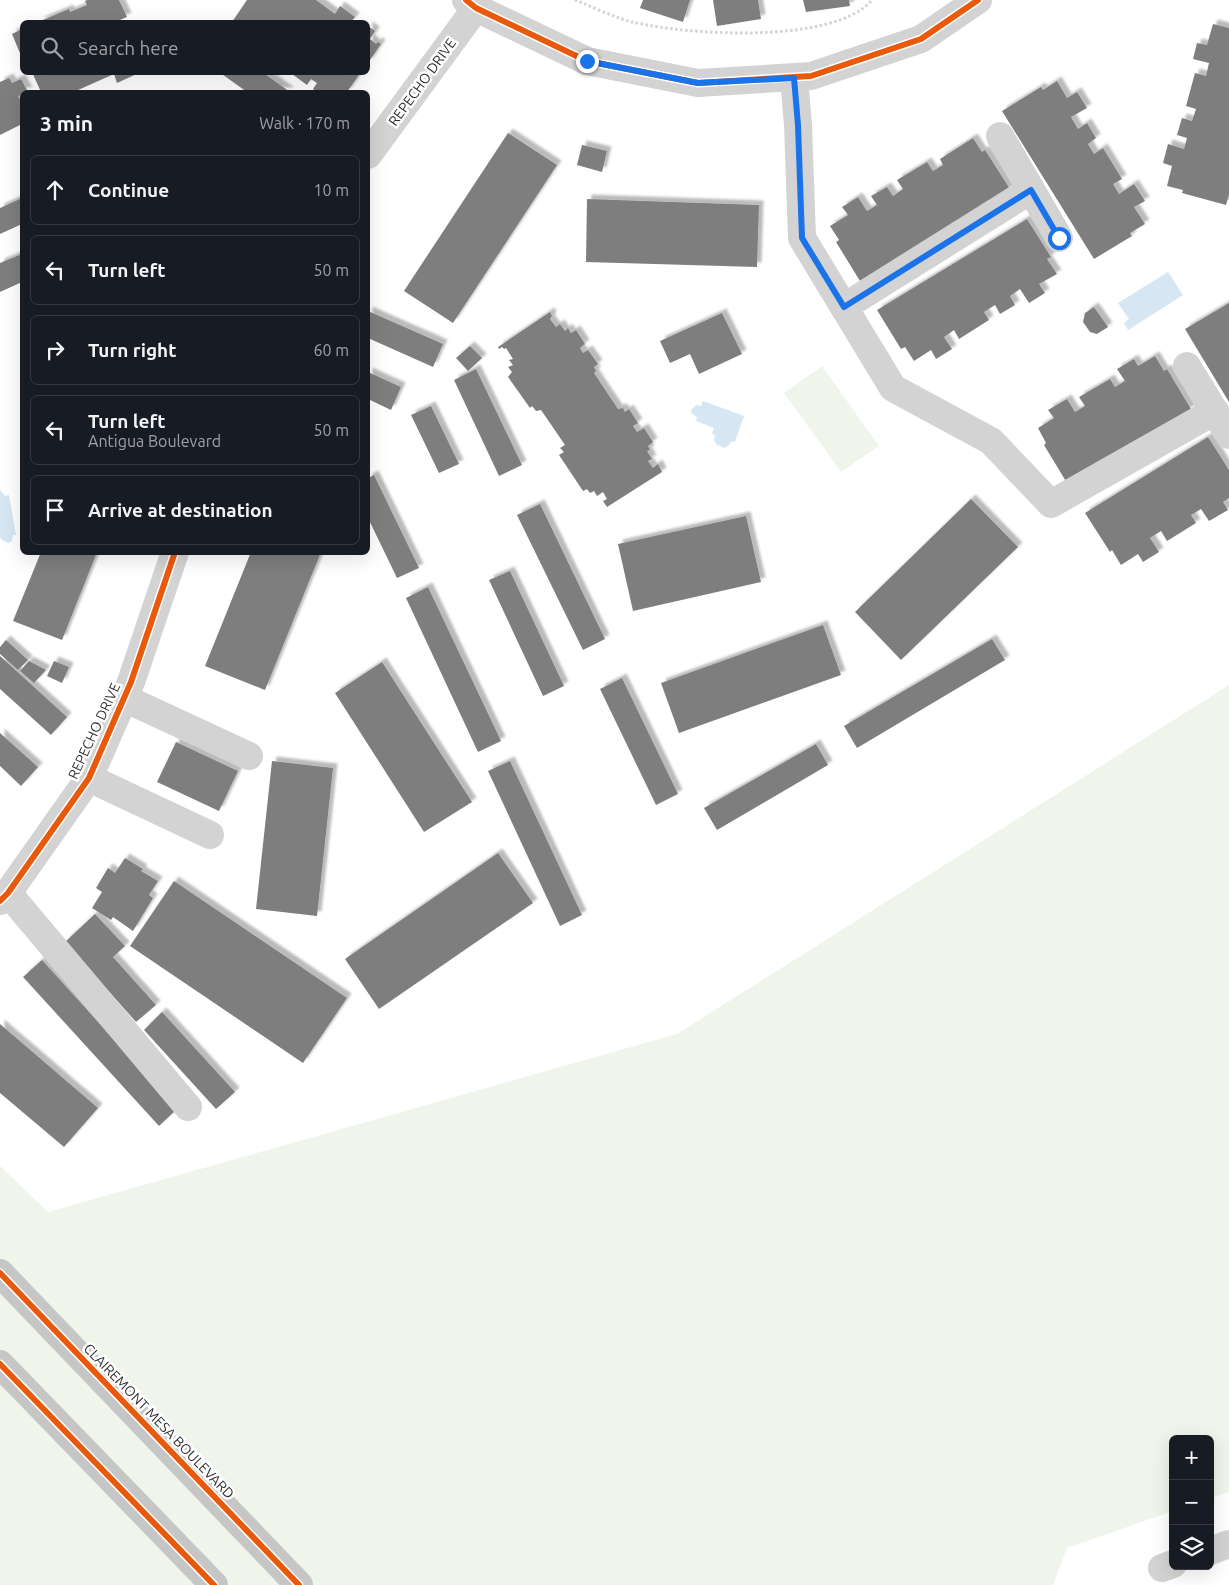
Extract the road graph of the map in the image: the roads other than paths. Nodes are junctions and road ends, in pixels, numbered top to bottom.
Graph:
1 (978, 0) edge
2 (471, 4) edge
3 (794, 78) junction
4 (1000, 136) dead end
5 (370, 153) edge
6 (1031, 190) junction
7 (1059, 238) dead end
8 (844, 307) junction
9 (1187, 366) dead end
10 (1215, 411) junction
11 (1229, 435) edge
12 (174, 555) edge
13 (124, 698) junction
14 (249, 756) dead end
15 (89, 778) junction
16 (210, 835) dead end
17 (4, 897) edge
18 (188, 1107) dead end
19 (0, 1273) edge
20 (0, 1364) edge
21 (1229, 1544) edge
22 (1214, 1549) edge
23 (214, 1585) edge
24 (299, 1585) edge

1 - 3 street
2 - 3 street
2 - 5 street, REPECHO DRIVE
3 - 8 street
4 - 6 street
6 - 7 street
6 - 8 street
8 - 10 street
9 - 10 street
10 - 11 street
12 - 13 street, REPECHO DRIVE
13 - 14 street
13 - 15 street, REPECHO DRIVE
15 - 16 street
15 - 17 street, REPECHO DRIVE
17 - 18 street
19 - 24 main road, CLAIREMONT MESA BOULEVARD
20 - 23 main road
21 - 22 street

